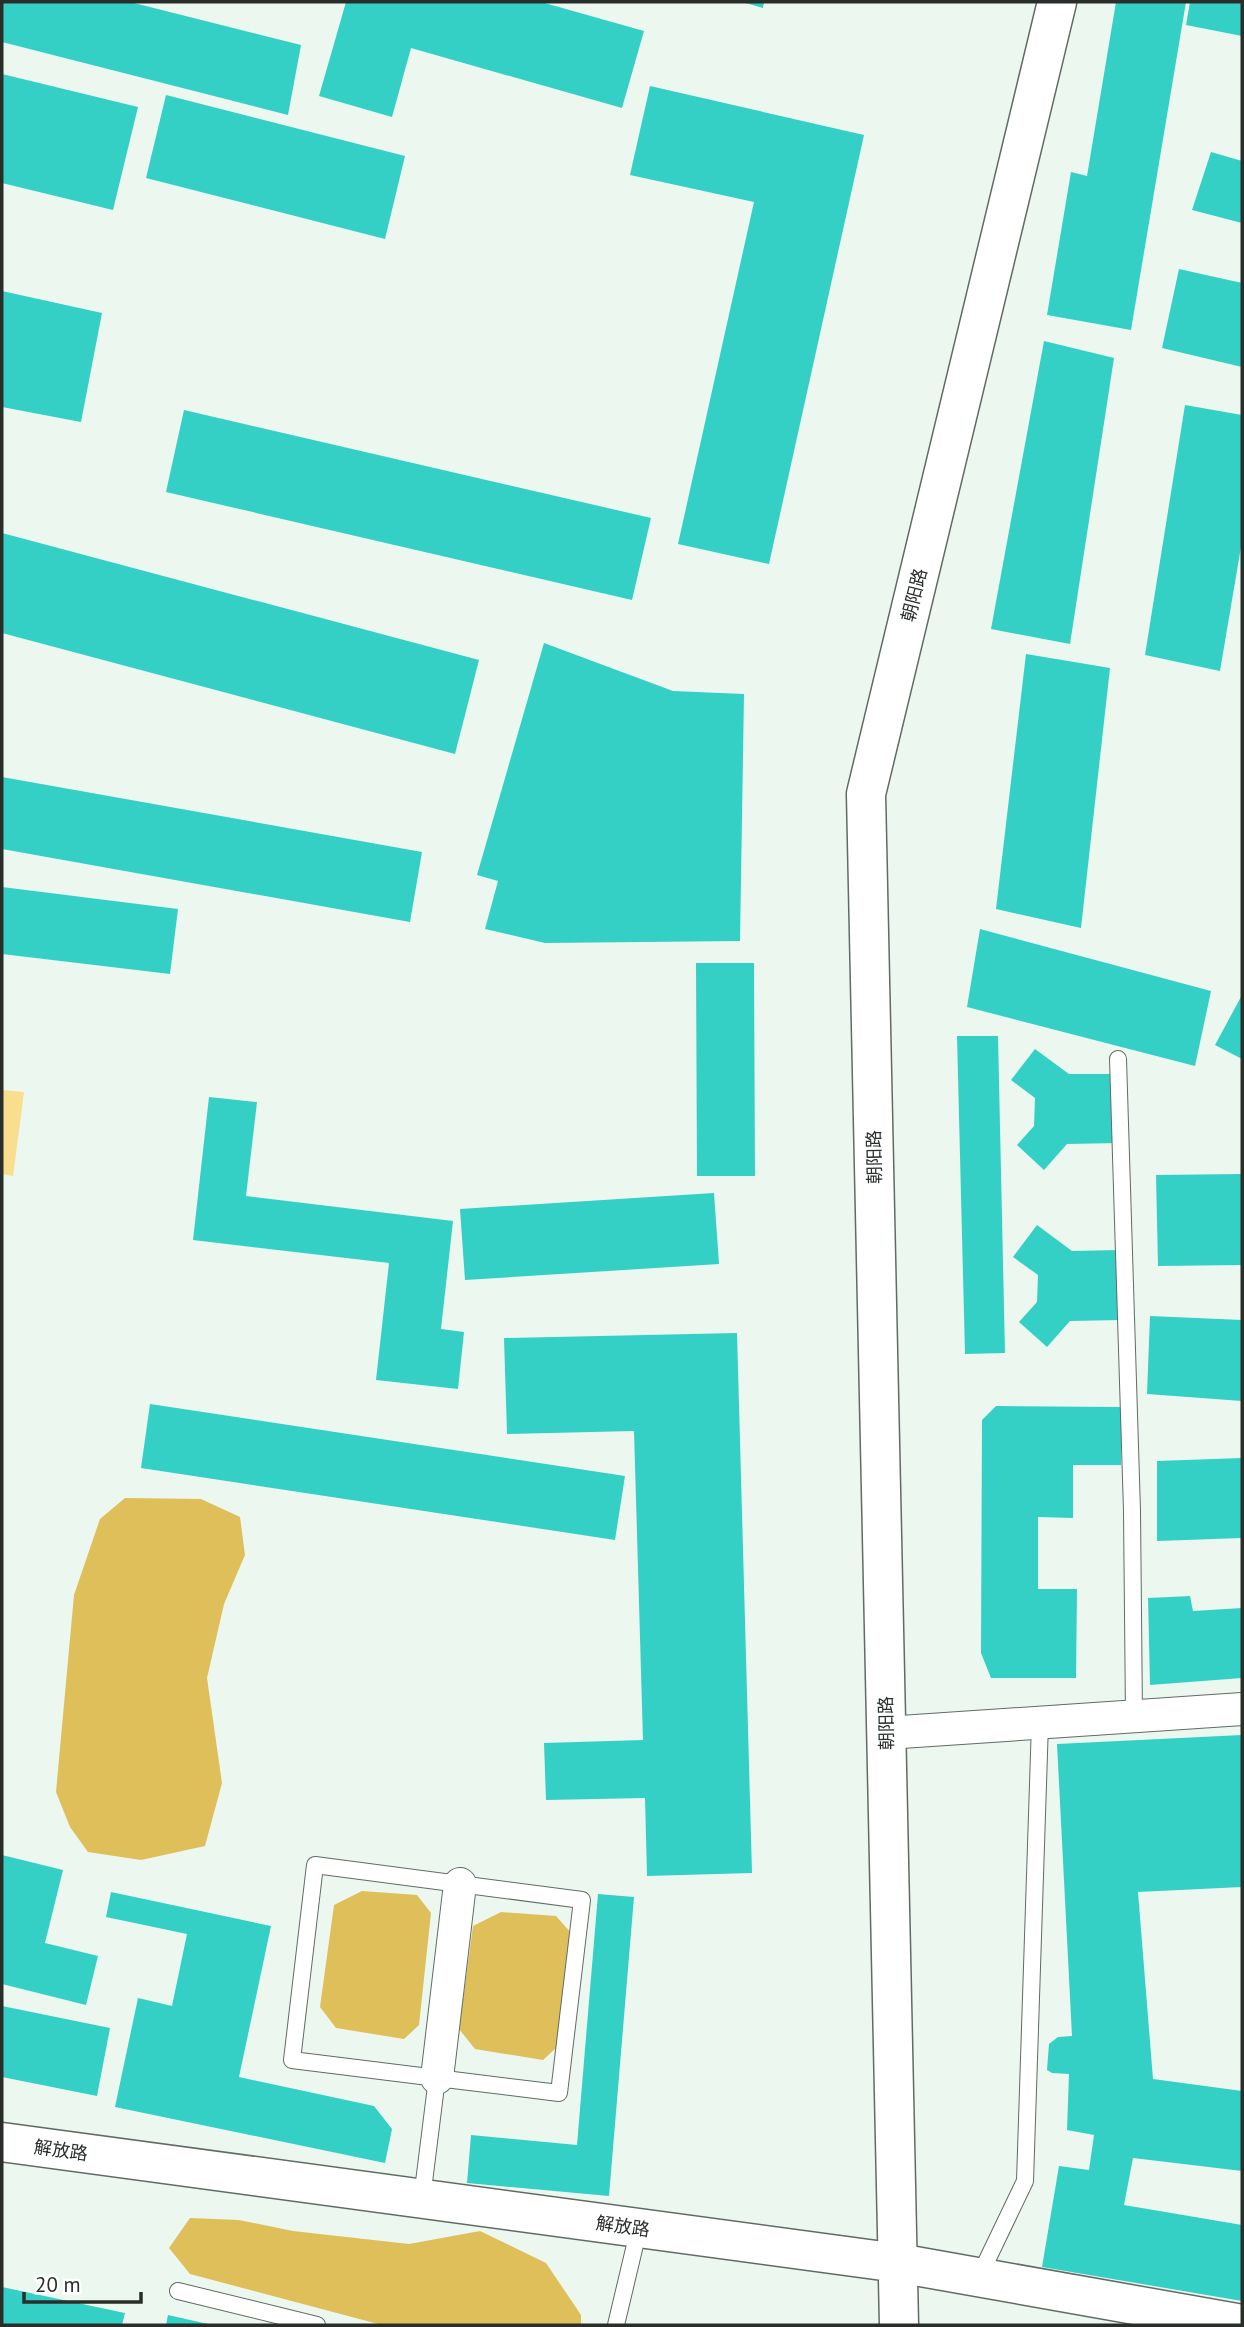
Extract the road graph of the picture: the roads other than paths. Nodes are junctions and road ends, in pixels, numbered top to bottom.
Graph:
1 (1058, 5) edge
2 (1118, 1059) dead end
3 (1242, 1709) edge
4 (1134, 1716) junction
5 (1040, 1723) junction
6 (886, 1733) junction
7 (460, 1884) junction
8 (437, 2078) junction
9 (2, 2142) edge
10 (422, 2198) junction
11 (639, 2228) junction
12 (898, 2263) junction
13 (979, 2277) junction
14 (178, 2291) dead end
15 (1242, 2324) edge
16 (317, 2325) edge
17 (617, 2325) edge
18 (899, 2325) edge

1 - 6 main road, 朝阳路
2 - 4 lane
3 - 4 street
4 - 5 street
5 - 6 street
5 - 13 lane
6 - 12 main road, 朝阳路
7 - 8 street
7 - 8 lane
7 - 8 lane
8 - 10 lane
9 - 10 main road, 解放路
10 - 11 main road, 解放路
11 - 12 main road, 解放路
11 - 17 lane
12 - 13 main road, 解放路
12 - 18 main road, 朝阳路
13 - 15 main road, 解放路
14 - 16 lane

